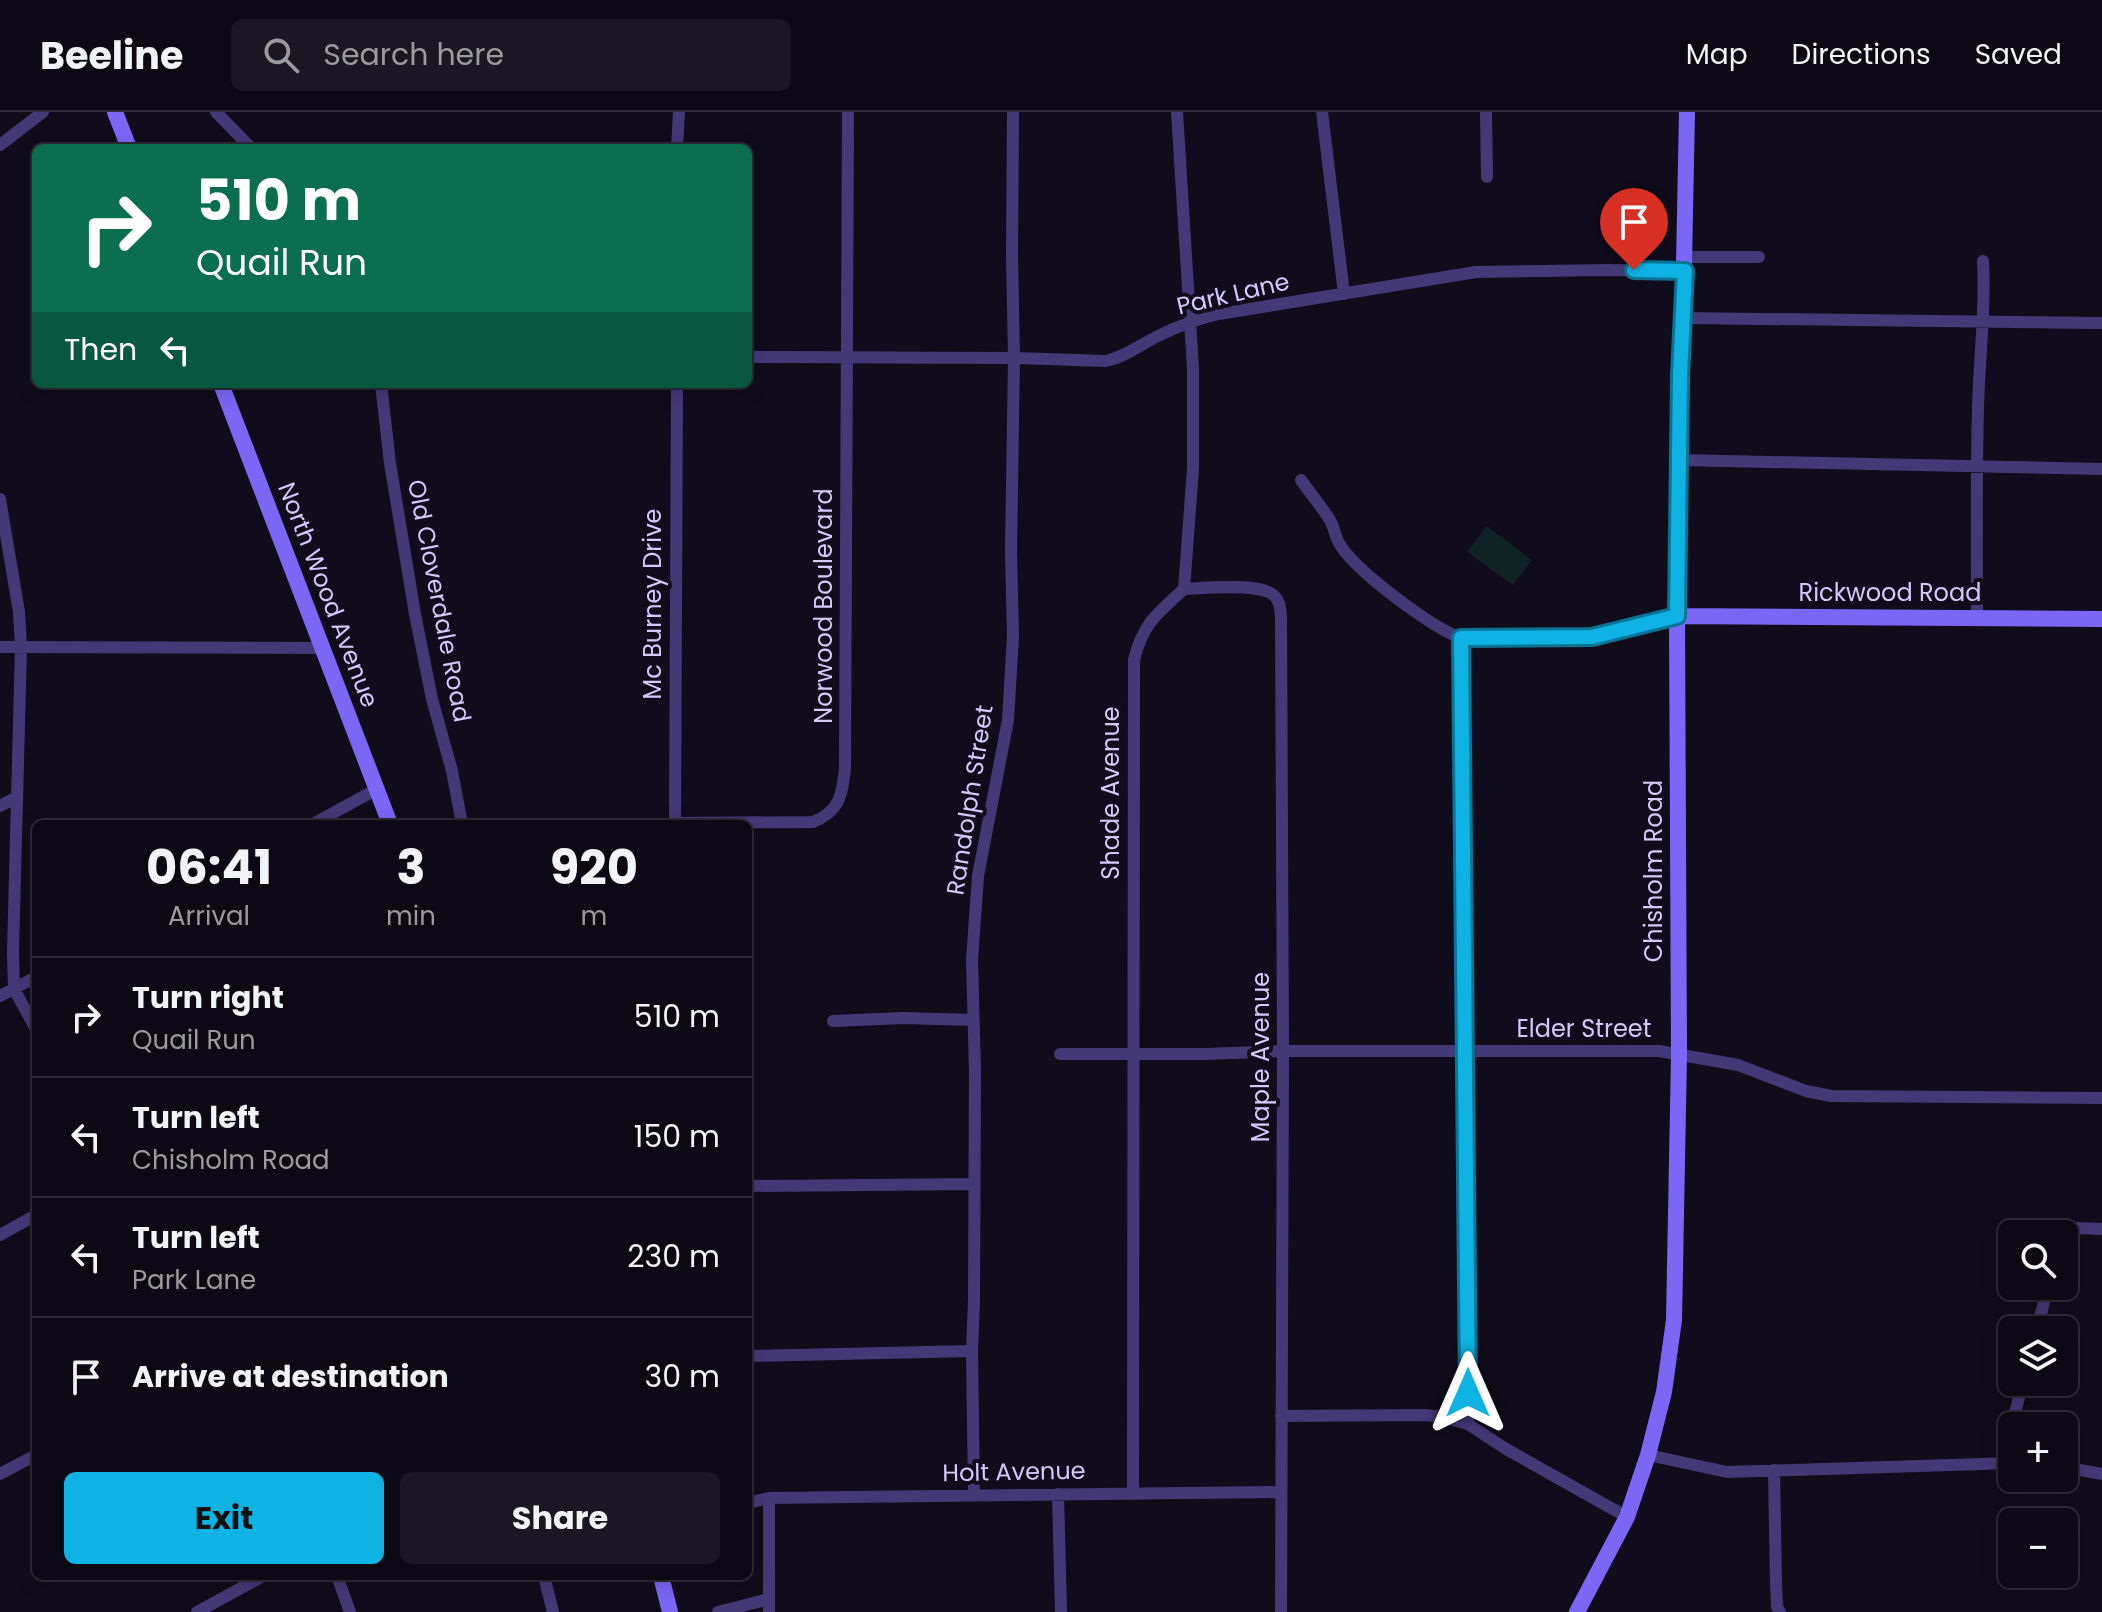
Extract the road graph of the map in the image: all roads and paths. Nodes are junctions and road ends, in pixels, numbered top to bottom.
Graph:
1 (43, 112) edge
2 (115, 112) edge
3 (216, 112) edge
4 (679, 112) edge
5 (848, 112) edge
6 (1013, 112) edge
7 (1177, 112) edge
8 (1322, 112) edge
9 (1486, 112) edge
10 (1687, 112) edge
11 (127, 144) edge
12 (247, 144) edge
13 (677, 144) edge
14 (0, 145) edge
15 (1487, 177) dead end
16 (1759, 257) dead end
17 (1983, 261) dead end
18 (1685, 264) junction
19 (1344, 294) junction
20 (1684, 318) junction
21 (1191, 321) junction
22 (1984, 321) junction
23 (2102, 323) edge
24 (752, 357) edge
25 (848, 358) junction
26 (1014, 358) junction
27 (223, 388) edge
28 (381, 388) edge
29 (677, 388) edge
30 (1680, 460) junction
31 (1977, 468) junction
32 (2102, 469) edge
33 (1301, 480) dead end
34 (0, 499) edge
35 (1184, 589) junction
36 (1677, 616) junction
37 (1977, 618) junction
38 (2102, 619) edge
39 (1461, 638) junction
40 (0, 647) edge
41 (21, 647) junction
42 (323, 648) junction
43 (377, 789) junction
44 (17, 797) junction
45 (0, 806) edge
46 (320, 820) edge
47 (389, 820) edge
48 (461, 820) edge
49 (675, 820) edge
50 (752, 822) edge
51 (32, 979) edge
52 (14, 989) junction
53 (0, 996) edge
54 (973, 1020) junction
55 (833, 1021) dead end
56 (32, 1022) edge
57 (1283, 1051) junction
58 (1466, 1051) junction
59 (1133, 1053) junction
60 (1060, 1054) dead end
61 (1679, 1055) junction
62 (2102, 1098) edge
63 (973, 1184) junction
64 (752, 1186) edge
65 (32, 1217) edge
66 (2078, 1228) edge
67 (2102, 1229) edge
68 (0, 1235) edge
69 (972, 1351) junction
70 (752, 1356) edge
71 (1281, 1416) junction
72 (1468, 1424) junction
73 (1648, 1455) junction
74 (32, 1457) edge
75 (1998, 1463) edge
76 (1774, 1470) junction
77 (2078, 1470) edge
78 (0, 1474) edge
79 (2102, 1474) edge
80 (1281, 1492) junction
81 (1133, 1493) junction
82 (974, 1494) junction
83 (1058, 1494) junction
84 (769, 1498) junction
85 (752, 1502) edge
86 (1627, 1517) junction
87 (256, 1580) edge
88 (338, 1580) edge
89 (545, 1580) edge
90 (662, 1580) edge
91 (769, 1606) edge
92 (197, 1612) edge
93 (350, 1612) edge
94 (553, 1612) edge
95 (670, 1612) edge
96 (718, 1612) edge
97 (1061, 1612) edge
98 (1281, 1612) edge
99 (1577, 1612) edge
100 (1780, 1612) edge

1 - 14 street
2 - 11 main road
3 - 12 street
4 - 13 street
5 - 25 street, Norwood Boulevard
6 - 26 street, Randolph Street
7 - 21 street
8 - 19 street
9 - 15 street
10 - 18 main road, Chisholm Road
16 - 18 street, Park Lane
17 - 22 street
18 - 19 street, Park Lane
18 - 20 main road, Chisholm Road
19 - 21 street, Park Lane
20 - 22 street
20 - 30 main road, Chisholm Road
21 - 26 street, Park Lane
21 - 35 street
22 - 23 street
22 - 31 street
24 - 25 street, Park Lane
25 - 26 street, Park Lane
25 - 50 street, Norwood Boulevard
26 - 54 street, Randolph Street
27 - 42 main road, North Wood Avenue
28 - 48 street, Old Cloverdale Road
29 - 49 street, Mc Burney Drive
30 - 31 street
30 - 36 main road, Chisholm Road
31 - 32 street
31 - 37 street
33 - 39 street
34 - 41 street
35 - 57 street, Maple Avenue
35 - 59 street, Shade Avenue
36 - 37 main road, Rickwood Road
36 - 39 street
36 - 61 main road, Chisholm Road
37 - 38 main road, Rickwood Road
39 - 58 street
40 - 41 street
41 - 42 street
41 - 44 street
42 - 43 main road, North Wood Avenue
43 - 46 street
43 - 47 main road, North Wood Avenue
44 - 45 street
44 - 52 street
51 - 52 street
52 - 53 street
52 - 56 street
54 - 55 street
54 - 63 street, Randolph Street
57 - 58 street, Elder Street
57 - 59 street, Elder Street
57 - 71 street, Maple Avenue
58 - 61 street, Elder Street
58 - 72 street
59 - 60 street, Elder Street
59 - 81 street, Shade Avenue
61 - 62 street, Elder Street
61 - 73 main road, Chisholm Road
63 - 64 street
63 - 69 street, Randolph Street
65 - 68 street
66 - 67 street
69 - 70 street
69 - 82 street, Randolph Street
71 - 72 street
71 - 80 street, Maple Avenue
72 - 86 street
73 - 76 street
73 - 86 main road, Chisholm Road
74 - 78 street
75 - 76 street
76 - 100 street
77 - 79 street
80 - 81 street, Holt Avenue
80 - 98 street, Maple Avenue
81 - 83 street, Holt Avenue
82 - 83 street, Holt Avenue
82 - 84 street, Holt Avenue
83 - 97 street
84 - 85 street, Holt Avenue
84 - 91 street
86 - 99 main road, Chisholm Road
87 - 92 street
88 - 93 street
89 - 94 street
90 - 95 main road
91 - 96 street

